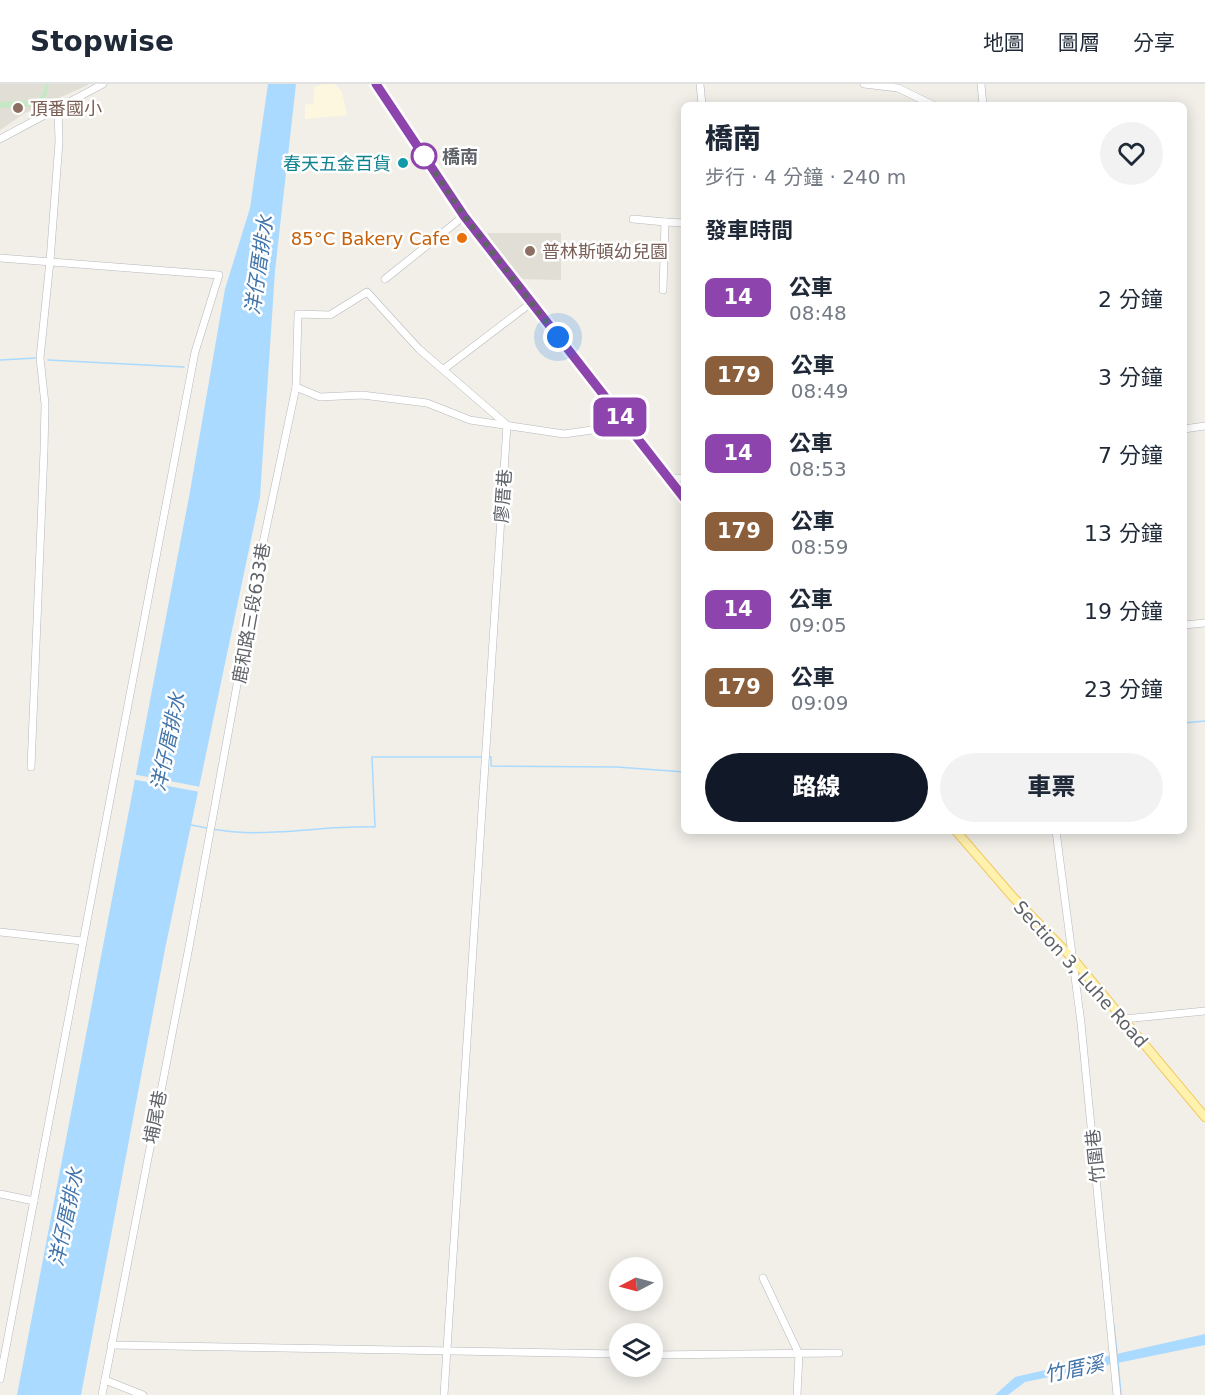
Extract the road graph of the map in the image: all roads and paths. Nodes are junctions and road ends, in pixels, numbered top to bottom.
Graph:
1 (103, 84) edge
2 (376, 84) edge
3 (700, 84) edge
4 (864, 84) edge
5 (981, 84) edge
6 (702, 102) edge
7 (927, 102) edge
8 (983, 102) edge
9 (58, 108) junction
10 (0, 140) edge
11 (464, 216) junction
12 (633, 219) dead end
13 (665, 222) junction
14 (681, 223) edge
15 (0, 258) edge
16 (51, 261) junction
17 (385, 279) dead end
18 (663, 290) dead end
19 (531, 303) junction
20 (444, 369) junction
21 (296, 387) junction
22 (507, 425) junction
23 (627, 425) junction
24 (1205, 426) edge
25 (1187, 429) edge
26 (669, 478) junction
27 (681, 478) edge
28 (681, 494) edge
29 (1205, 623) edge
30 (1187, 625) edge
31 (31, 767) dead end
32 (959, 834) edge
33 (1056, 834) edge
34 (208, 839) joint
35 (0, 932) edge
36 (82, 941) junction
37 (1074, 960) junction
38 (1205, 1011) edge
39 (1124, 1019) junction
40 (1205, 1117) edge
41 (0, 1194) edge
42 (34, 1201) junction
43 (763, 1278) dead end
44 (111, 1345) junction
45 (446, 1351) junction
46 (839, 1353) dead end
47 (609, 1354) edge
48 (799, 1354) junction
49 (663, 1355) edge
50 (0, 1379) edge
51 (105, 1380) junction
52 (102, 1395) edge
53 (143, 1395) edge
54 (444, 1395) edge
55 (797, 1395) edge
56 (1118, 1395) edge

1 - 9 street
2 - 11 main road
3 - 6 street
4 - 7 street
5 - 8 street
9 - 10 street
9 - 16 street
11 - 17 street
11 - 19 main road
12 - 13 street
13 - 14 street
13 - 18 street
15 - 16 street
16 - 31 street
16 - 36 street
19 - 20 street
19 - 23 main road
20 - 21 street, 鹿和路三段633巷
20 - 22 street
21 - 22 street
21 - 34 street, 鹿和路三段633巷
22 - 23 street
22 - 45 street, 廖厝巷
23 - 26 main road
24 - 25 street
26 - 27 street
26 - 28 main road
29 - 30 street
32 - 37 main road, Section 3, Luhe Road
33 - 37 street, 竹圍巷
34 - 44 street, 埔尾巷
35 - 36 street
36 - 42 street
37 - 39 main road, Section 3, Luhe Road
37 - 56 street, 竹圍巷
38 - 39 street
39 - 40 main road, Section 3, Luhe Road
41 - 42 street
42 - 50 street
43 - 48 street
44 - 45 street
44 - 51 street, 埔尾巷
45 - 47 street
45 - 54 street, 廖厝巷
46 - 48 street
48 - 49 street
48 - 55 street
51 - 52 street, 埔尾巷
51 - 53 street

